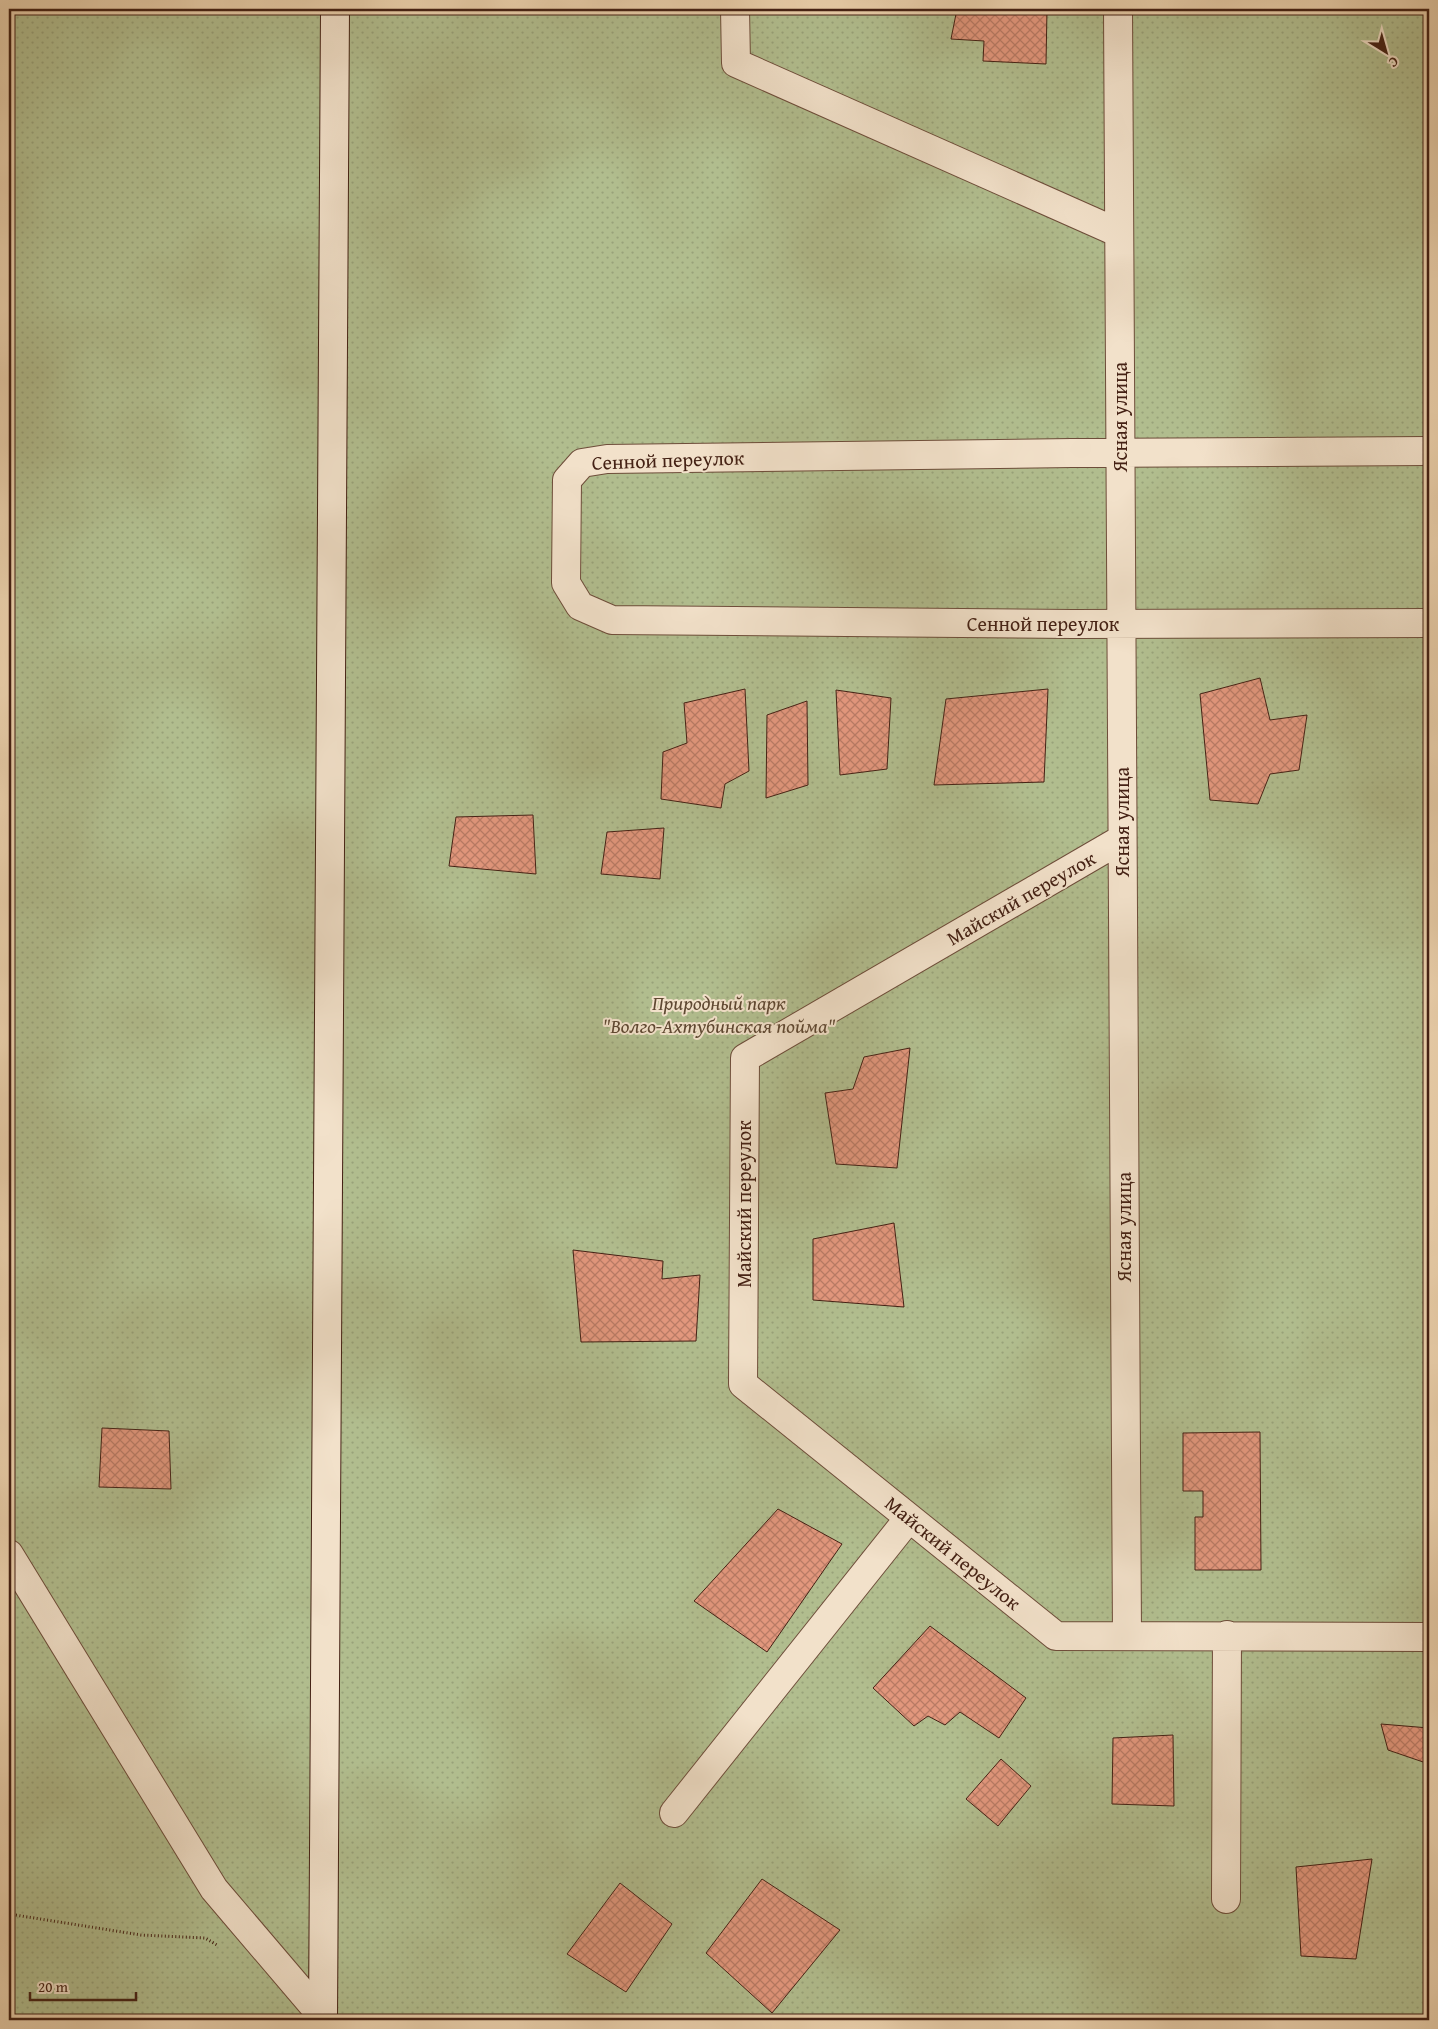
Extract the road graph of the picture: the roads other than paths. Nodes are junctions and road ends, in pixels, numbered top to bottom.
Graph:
1 (335, 9) edge
2 (735, 9) edge
3 (1118, 9) edge
4 (1119, 233) junction
5 (1429, 451) edge
6 (1120, 452) junction
7 (1429, 623) edge
8 (1121, 624) junction
9 (1122, 839) junction
10 (910, 1518) junction
11 (9, 1554) edge
12 (1127, 1635) junction
13 (1227, 1635) junction
14 (1429, 1636) edge
15 (674, 1813) dead end
16 (1226, 1900) dead end
17 (323, 2019) edge

1 - 17 street
2 - 4 street
3 - 4 street, Ясная улица
4 - 6 street, Ясная улица
5 - 6 street, Сенной переулок
6 - 8 street, Ясная улица
6 - 8 street, Сенной переулок
7 - 8 street, Сенной переулок
8 - 9 street, Ясная улица
9 - 10 street, Майский переулок
9 - 12 street, Ясная улица
10 - 12 street, Майский переулок
10 - 15 street
11 - 17 street
12 - 13 street
13 - 14 street
13 - 16 street

